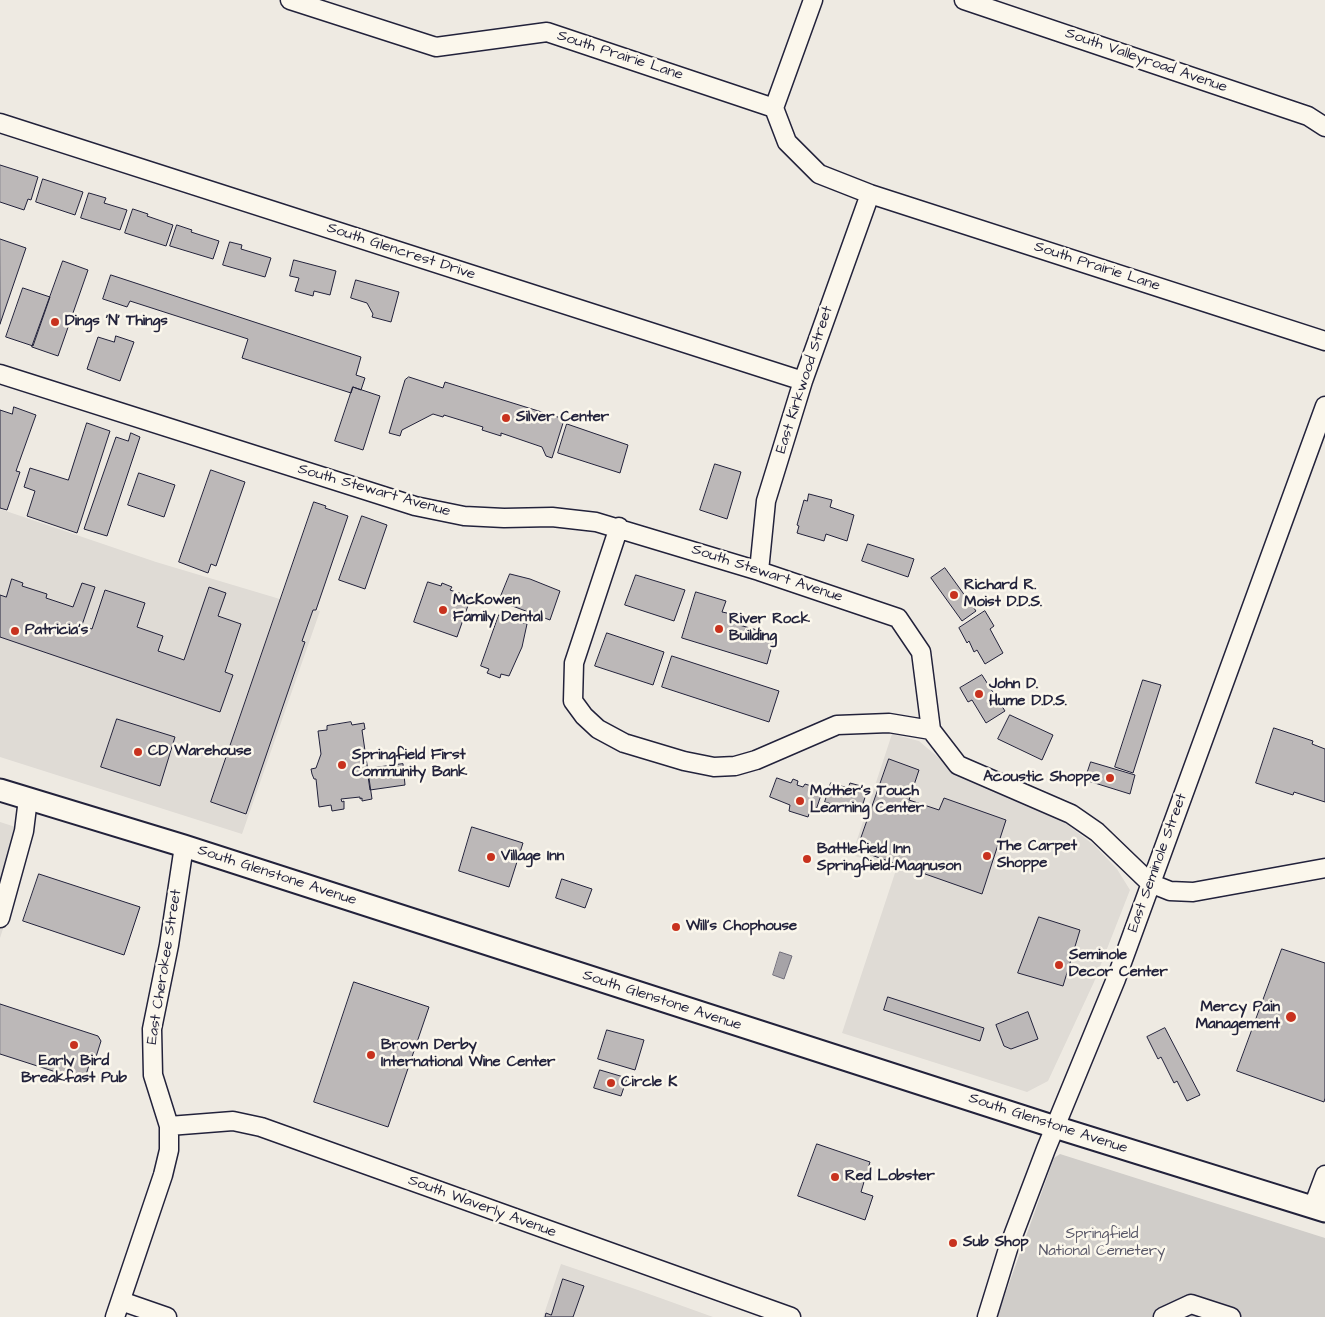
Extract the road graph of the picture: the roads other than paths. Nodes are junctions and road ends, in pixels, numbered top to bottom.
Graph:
1 (290, 0) edge
2 (813, 0) edge
3 (964, 0) edge
4 (774, 108) junction
5 (0, 123) edge
6 (1325, 127) edge
7 (870, 194) junction
8 (1325, 341) edge
9 (0, 374) edge
10 (803, 382) junction
11 (1325, 406) edge
12 (619, 527) junction
13 (759, 571) junction
14 (931, 730) junction
15 (0, 790) edge
16 (28, 800) junction
17 (184, 846) junction
18 (1325, 868) edge
19 (1150, 883) junction
20 (0, 918) edge
21 (169, 1126) junction
22 (1054, 1127) junction
23 (1325, 1174) edge
24 (1319, 1209) edge
25 (118, 1309) edge
26 (167, 1317) edge
27 (791, 1317) edge
28 (987, 1317) edge
29 (1162, 1317) edge
30 (1231, 1317) edge

1 - 4 street, South Prairie Lane
2 - 4 street
3 - 6 street, South Valleyroad Avenue
4 - 7 street, South Prairie Lane
5 - 10 street, South Glencrest Drive
7 - 8 street, South Prairie Lane
7 - 10 street, East Kirkwood Street
9 - 12 street, South Stewart Avenue
10 - 13 street, East Kirkwood Street
11 - 19 street, East Seminole Street
12 - 13 street, South Stewart Avenue
12 - 14 street
13 - 14 street, South Stewart Avenue
14 - 19 street
15 - 16 main road, South Glenstone Avenue
16 - 17 main road, South Glenstone Avenue
16 - 20 street
17 - 21 street, East Cherokee Street
17 - 22 main road, South Glenstone Avenue
18 - 19 street
19 - 22 street, East Seminole Street
21 - 25 street, East Cherokee Street
21 - 27 street, South Waverly Avenue
22 - 24 main road, South Glenstone Avenue
22 - 28 street, East Seminole Street
23 - 24 street
25 - 26 street
29 - 30 street

